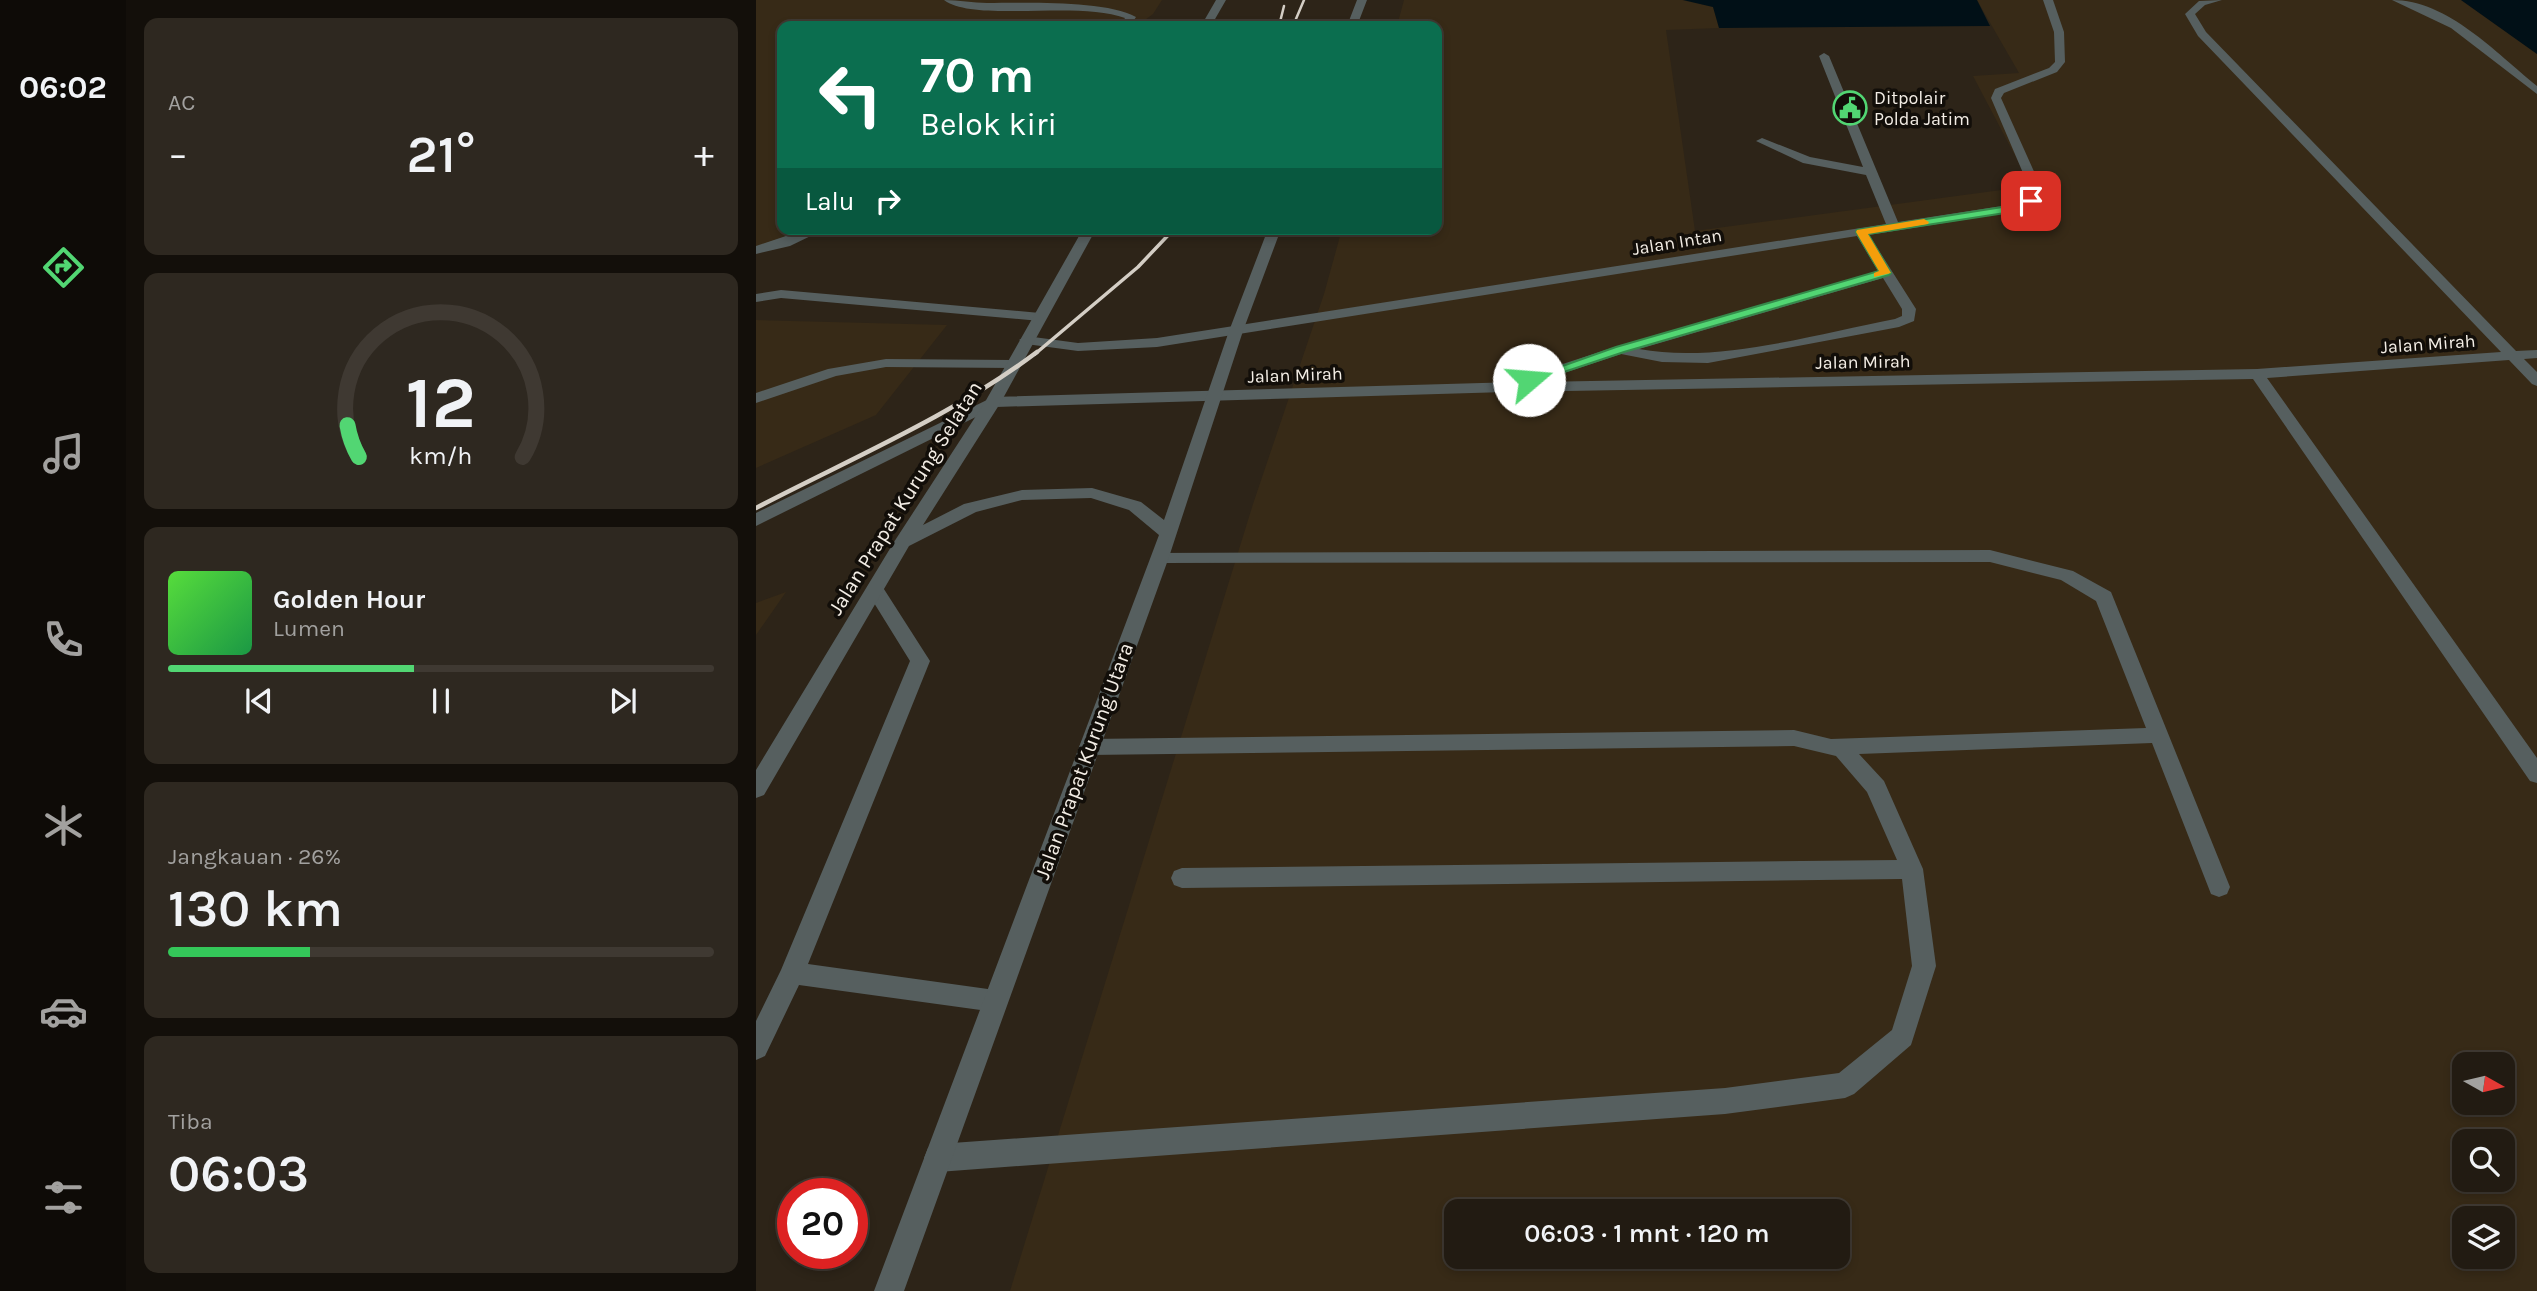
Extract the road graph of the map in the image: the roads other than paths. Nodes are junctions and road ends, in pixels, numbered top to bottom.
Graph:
1 (949, 0) edge
2 (1221, 0) edge
3 (1362, 0) edge
4 (2048, 0) edge
5 (2217, 0) edge
6 (2397, 0) edge
7 (1128, 21) edge
8 (1209, 21) edge
9 (1354, 21) edge
10 (1824, 56) dead end
11 (2537, 91) edge
12 (1762, 141) dead end
13 (1872, 172) junction
14 (1894, 227) junction
15 (1861, 232) junction
16 (804, 235) edge
17 (1087, 235) edge
18 (1273, 235) edge
19 (756, 250) edge
20 (1885, 273) junction
21 (756, 298) edge
22 (1040, 317) junction
23 (1236, 331) junction
24 (1026, 340) junction
25 (1620, 350) junction
26 (2537, 354) edge
27 (2512, 356) junction
28 (1013, 365) junction
29 (2257, 373) junction
30 (2537, 381) edge
31 (1507, 387) junction
32 (1214, 397) junction
33 (756, 398) edge
34 (993, 402) junction
35 (756, 520) edge
36 (1168, 533) junction
37 (903, 542) junction
38 (1160, 557) junction
39 (875, 590) junction
40 (2159, 735) junction
41 (1089, 747) junction
42 (1829, 747) junction
43 (2537, 775) edge
44 (756, 789) edge
45 (1912, 869) junction
46 (1182, 878) dead end
47 (2218, 887) dead end
48 (792, 973) junction
49 (995, 1001) junction
50 (756, 1048) edge
51 (938, 1158) junction
52 (888, 1291) edge

1 - 7 street
2 - 8 street
3 - 9 street
4 - 14 street, Jalan Intan
5 - 27 street
6 - 11 street
10 - 13 street
12 - 13 street
13 - 14 street
14 - 15 street, Jalan Intan
15 - 20 street
15 - 23 street, Jalan Intan
16 - 19 street
17 - 22 street, Jalan Prapat Kurung Selatan
18 - 23 street, Jalan Prapat Kurung Utara
20 - 25 street
20 - 25 street
21 - 22 street
22 - 24 street, Jalan Prapat Kurung Selatan
23 - 24 street, Jalan Intan
23 - 32 street, Jalan Prapat Kurung Utara
24 - 28 street, Jalan Prapat Kurung Selatan
25 - 31 street
26 - 27 street, Jalan Mirah
27 - 29 street, Jalan Mirah
27 - 30 street
28 - 33 street
28 - 34 street, Jalan Prapat Kurung Selatan
29 - 31 street, Jalan Mirah
29 - 43 street
31 - 32 street, Jalan Mirah
32 - 34 street, Jalan Mirah
32 - 36 street, Jalan Prapat Kurung Utara
34 - 35 lane
34 - 37 street, Jalan Prapat Kurung Selatan
36 - 37 street
36 - 38 street, Jalan Prapat Kurung Utara
37 - 39 street, Jalan Prapat Kurung Selatan
38 - 40 street
38 - 41 street, Jalan Prapat Kurung Utara
39 - 44 street, Jalan Prapat Kurung Selatan
39 - 48 street
40 - 42 street
40 - 47 street
41 - 42 street
41 - 49 street, Jalan Prapat Kurung Utara
42 - 45 street
45 - 46 street
45 - 51 street
48 - 49 street
48 - 50 street
49 - 51 street, Jalan Prapat Kurung Utara
51 - 52 street, Jalan Prapat Kurung Utara

